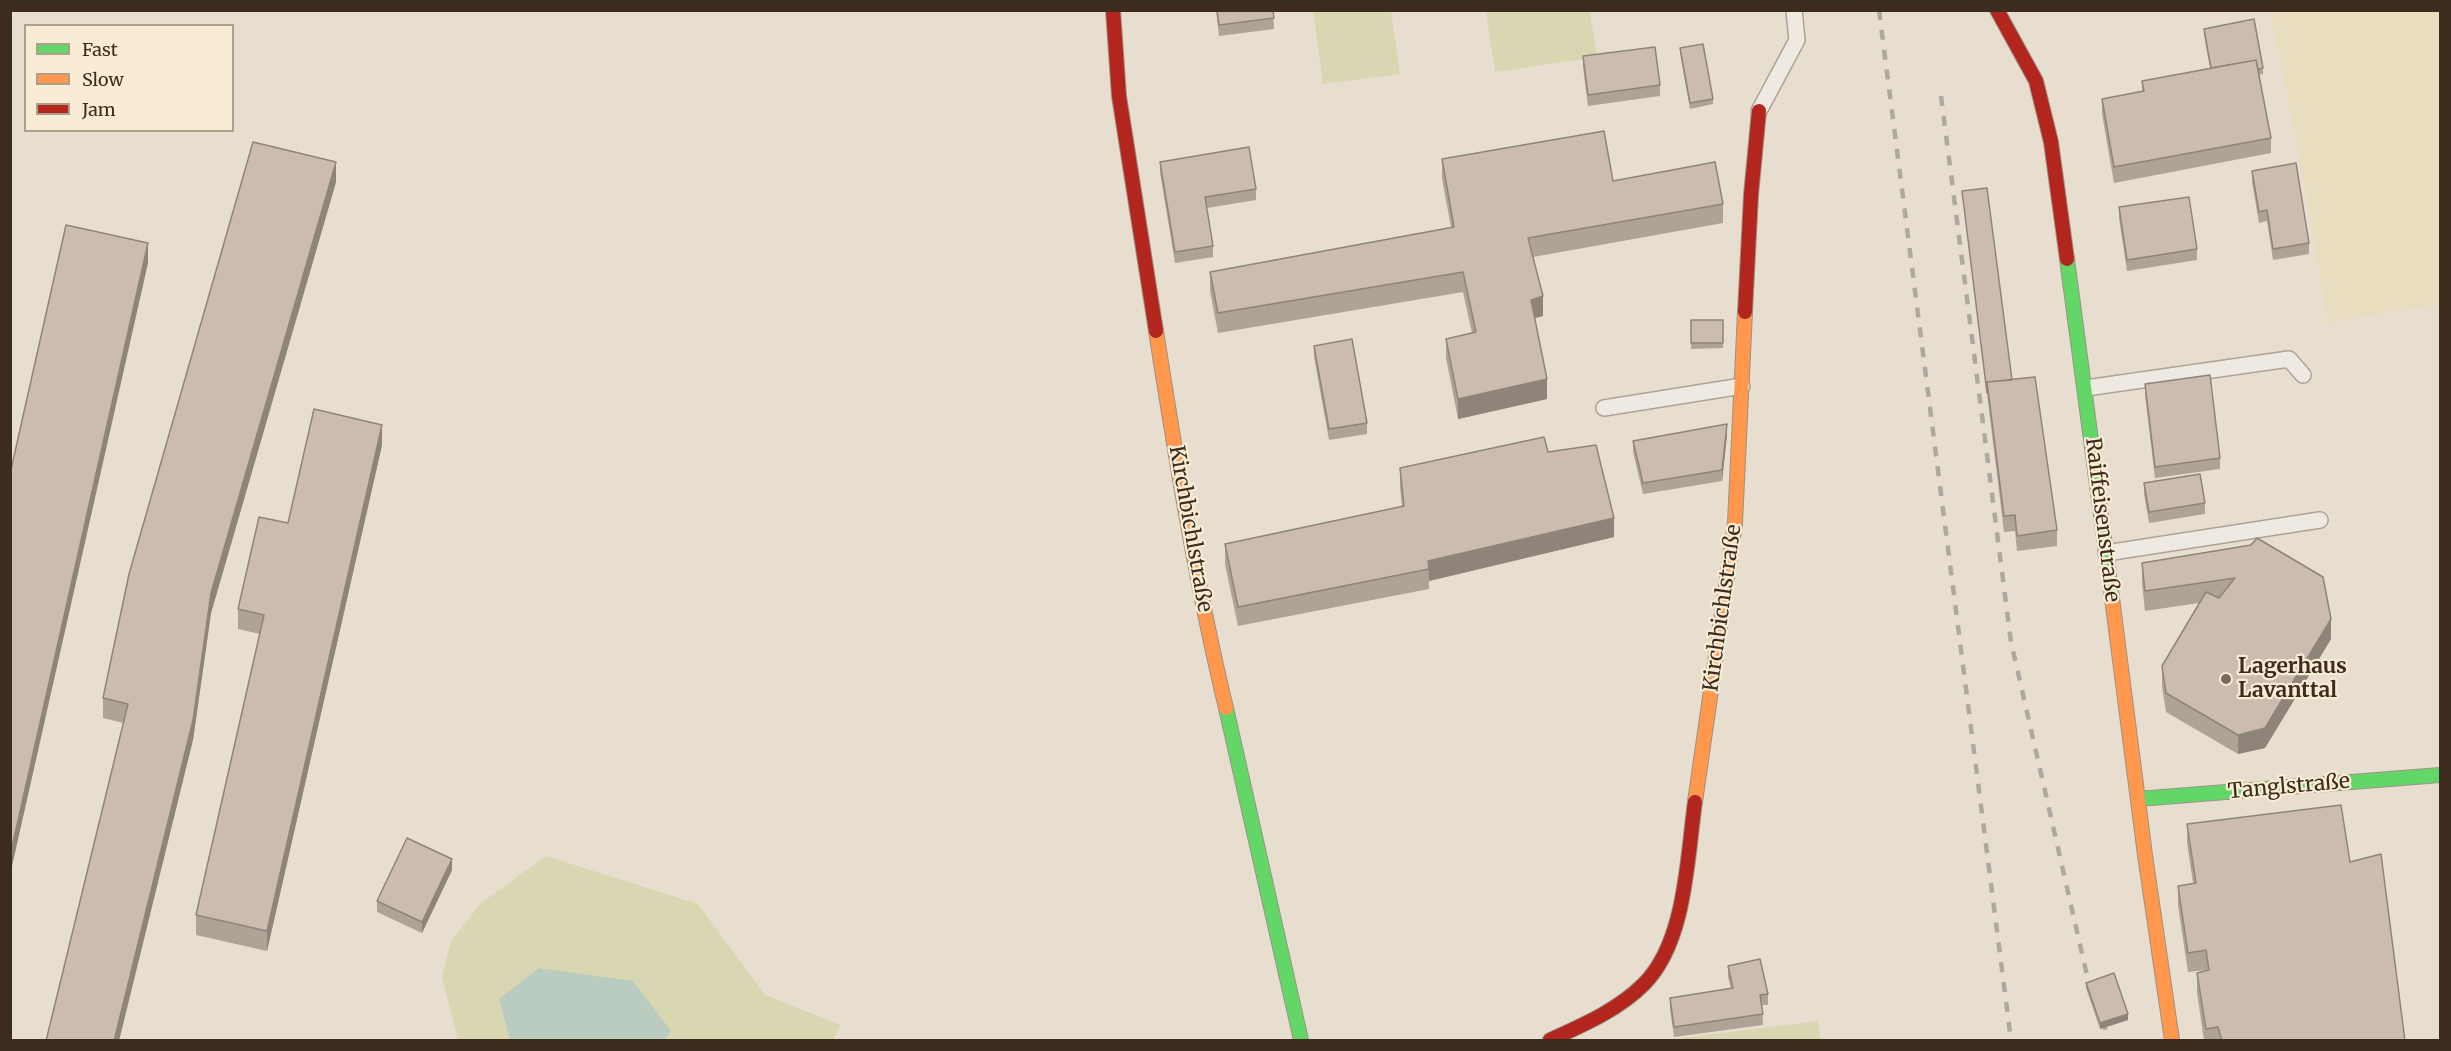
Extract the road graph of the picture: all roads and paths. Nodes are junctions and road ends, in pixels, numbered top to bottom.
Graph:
1 (1113, 10) edge
2 (1794, 10) edge
3 (1997, 10) edge
4 (1759, 111) joint
5 (2303, 375) dead end
6 (1742, 386) junction
7 (2086, 388) junction
8 (1604, 408) dead end
9 (2320, 520) dead end
10 (2106, 553) junction
11 (2440, 775) edge
12 (2138, 799) junction
13 (1300, 1041) edge
14 (1550, 1041) edge
15 (2172, 1041) edge

1 - 13 street, Kirchbichlstraße
2 - 4 lane
3 - 7 street, Raiffeisenstraße
4 - 6 street, Kirchbichlstraße
5 - 7 lane
6 - 8 lane
6 - 14 street, Kirchbichlstraße
7 - 10 street, Raiffeisenstraße
9 - 10 lane
10 - 12 street, Raiffeisenstraße
11 - 12 street, Tanglstraße
12 - 15 street, Raiffeisenstraße

